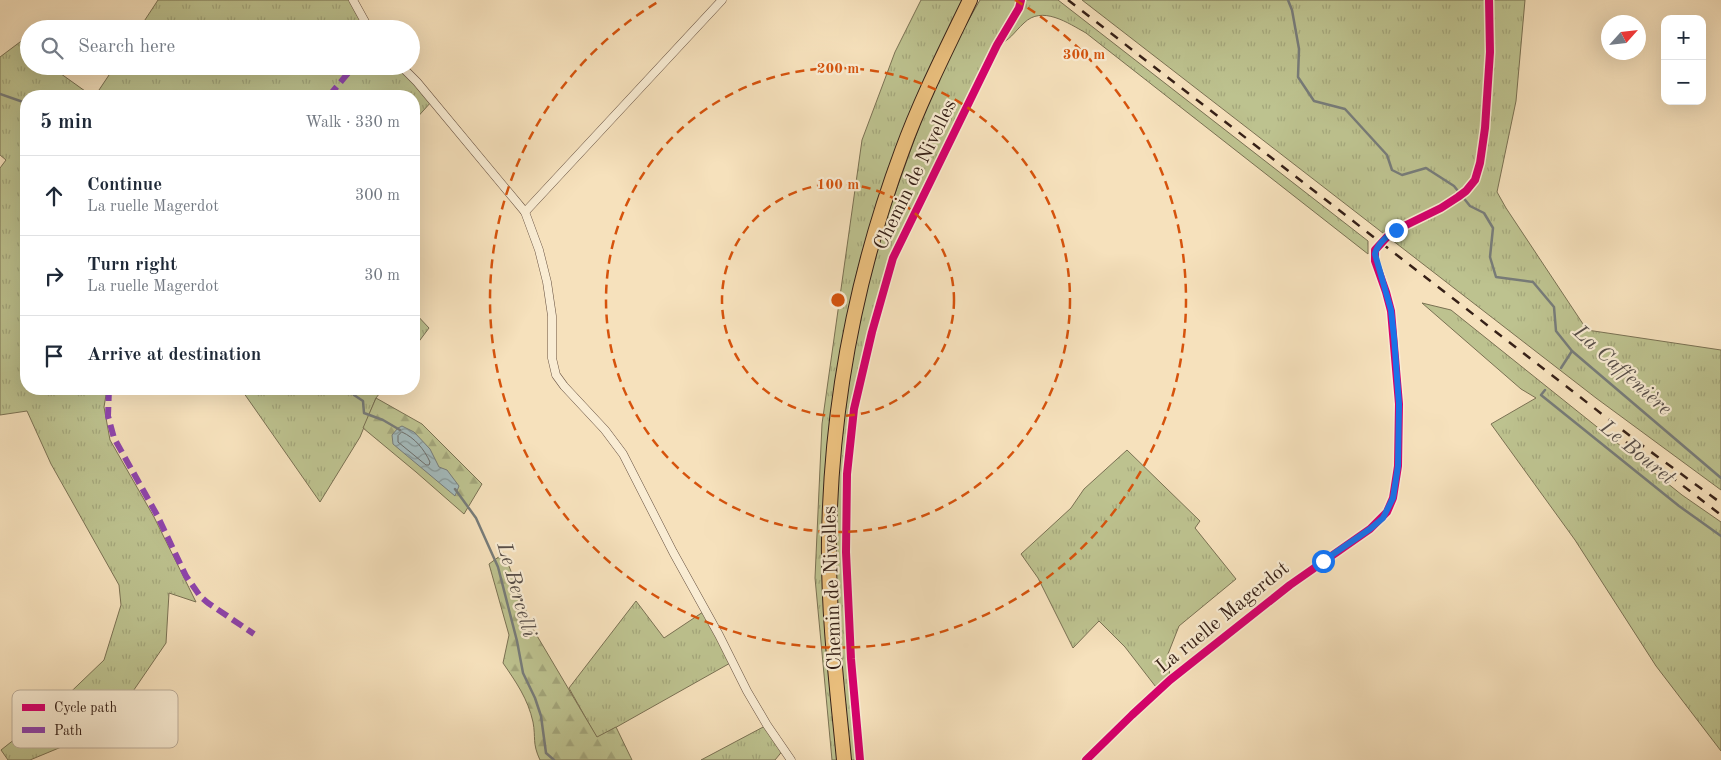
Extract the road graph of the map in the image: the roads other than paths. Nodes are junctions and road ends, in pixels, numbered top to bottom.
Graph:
1 (353, 0) edge
2 (722, 0) edge
3 (970, 0) edge
4 (1021, 0) edge
5 (1489, 0) edge
6 (364, 20) edge
7 (410, 75) edge
8 (525, 212) junction
9 (790, 760) edge
10 (844, 760) edge
11 (860, 760) edge
12 (1086, 760) edge

1 - 6 street
2 - 8 street
3 - 10 highway
4 - 11 street, Chemin de Nivelles
5 - 12 street, La ruelle Magerdot
7 - 8 street
8 - 9 street

